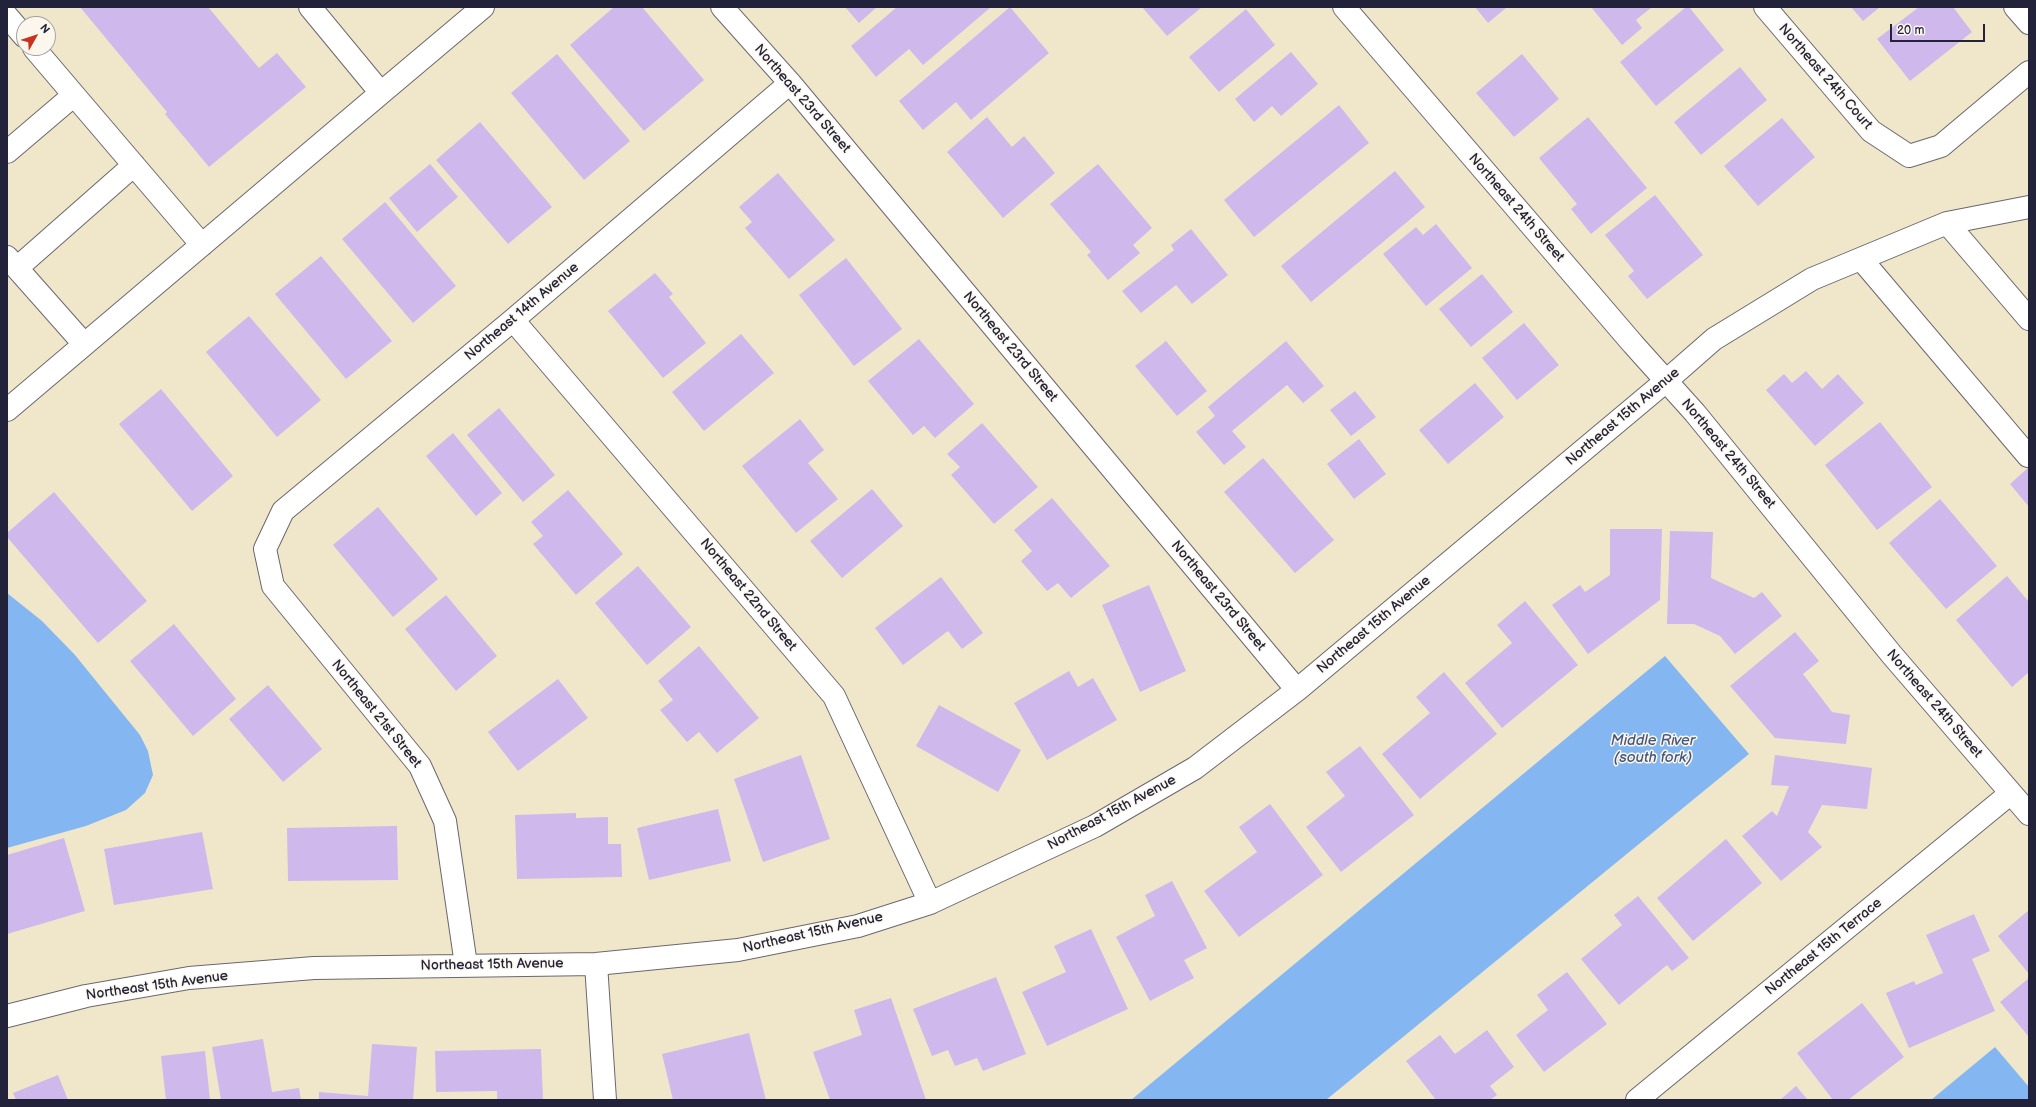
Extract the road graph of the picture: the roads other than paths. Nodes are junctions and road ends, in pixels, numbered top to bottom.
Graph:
1 (310, 7) edge
2 (482, 7) edge
3 (722, 7) edge
4 (1344, 7) edge
5 (1765, 7) edge
6 (2015, 7) edge
7 (7, 16) edge
8 (2029, 23) edge
9 (16, 27) edge
10 (41, 56) edge
11 (2029, 72) edge
12 (790, 83) junction
13 (381, 93) junction
14 (74, 95) junction
15 (7, 152) edge
16 (134, 165) junction
17 (2029, 206) edge
18 (1947, 223) junction
19 (202, 245) junction
20 (1861, 259) junction
21 (12, 262) edge
22 (2029, 319) edge
23 (513, 320) junction
24 (84, 344) junction
25 (1666, 381) junction
26 (7, 410) edge
27 (2028, 456) dead end
28 (265, 549) joint
29 (1297, 690) junction
30 (2011, 793) junction
31 (2029, 814) edge
32 (930, 903) junction
33 (596, 964) junction
34 (466, 965) junction
35 (7, 1016) edge
36 (605, 1100) edge
37 (1637, 1100) edge

1 - 13 street
2 - 13 street
3 - 12 street, Northeast 23rd Street
4 - 25 street, Northeast 24th Street
5 - 11 street, Northeast 24th Court
6 - 8 street
7 - 9 street
10 - 14 street
12 - 23 street, Northeast 14th Avenue
12 - 29 street, Northeast 23rd Street
13 - 19 street
14 - 15 street
14 - 16 street
16 - 19 street
16 - 21 street
17 - 18 street, Northeast 15th Avenue
18 - 20 street, Northeast 15th Avenue
18 - 22 street
19 - 24 street
20 - 25 street, Northeast 15th Avenue
20 - 27 street
21 - 24 street
23 - 28 street, Northeast 14th Avenue
23 - 32 street, Northeast 22nd Street
24 - 26 street
25 - 29 street, Northeast 15th Avenue
25 - 30 street, Northeast 24th Street
28 - 34 street, Northeast 21st Street
29 - 32 street, Northeast 15th Avenue
30 - 31 street, Northeast 24th Street
30 - 37 street, Northeast 15th Terrace
32 - 33 street, Northeast 15th Avenue
33 - 34 street, Northeast 15th Avenue
33 - 36 street
34 - 35 street, Northeast 15th Avenue

